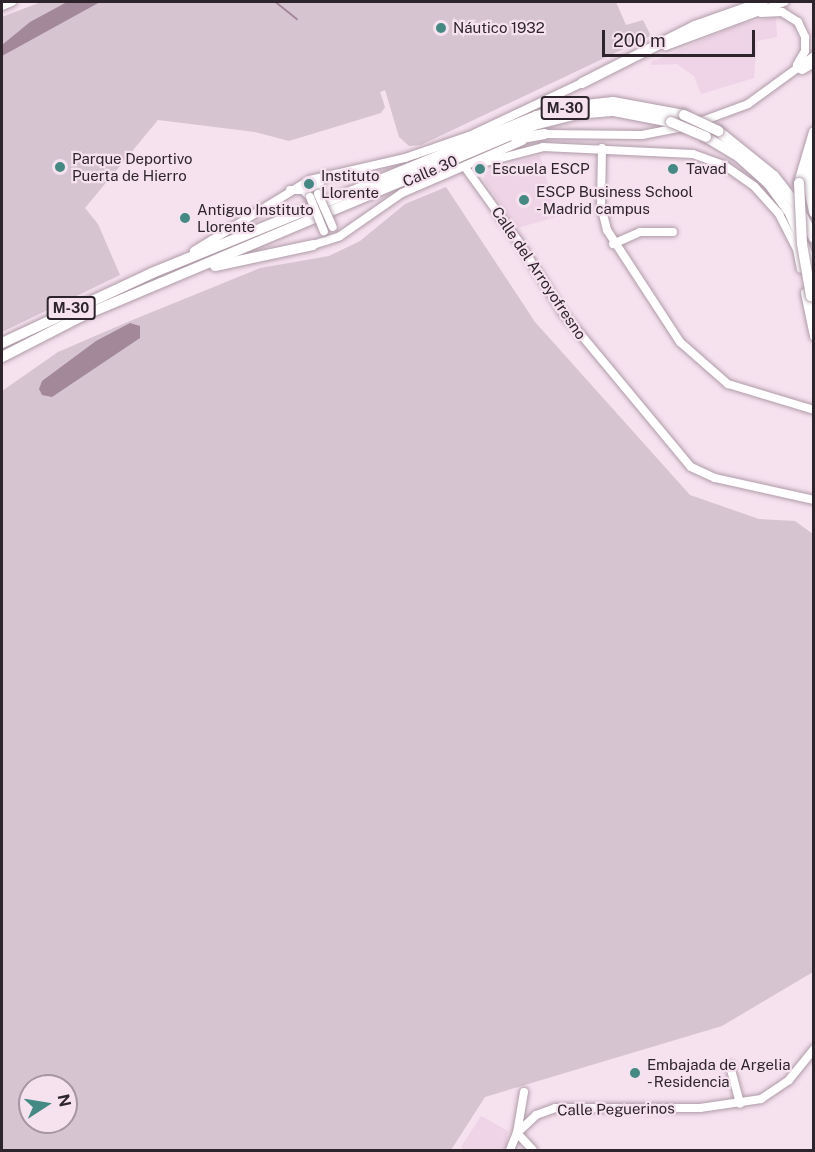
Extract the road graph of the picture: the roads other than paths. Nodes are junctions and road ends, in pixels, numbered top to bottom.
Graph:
1 (12, 2) edge
2 (763, 2) edge
3 (784, 2) edge
4 (2, 6) edge
5 (734, 19) junction
6 (813, 56) edge
7 (813, 62) edge
8 (798, 72) junction
9 (582, 83) junction
10 (771, 88) junction
11 (813, 132) edge
12 (545, 134) junction
13 (469, 136) junction
14 (501, 141) junction
15 (514, 144) junction
16 (452, 147) junction
17 (602, 148) junction
18 (813, 148) edge
19 (486, 162) junction
20 (471, 169) junction
21 (456, 171) junction
22 (331, 173) junction
23 (290, 190) junction
24 (314, 195) junction
25 (813, 212) edge
26 (357, 226) junction
27 (673, 232) dead end
28 (813, 238) edge
29 (613, 244) junction
30 (313, 245) junction
31 (192, 252) joint
32 (174, 264) junction
33 (813, 270) edge
34 (147, 289) junction
35 (812, 301) edge
36 (813, 336) edge
37 (2, 343) edge
38 (2, 357) edge
39 (813, 410) edge
40 (813, 500) edge
41 (813, 1049) edge
42 (730, 1066) dead end
43 (524, 1092) dead end
44 (740, 1104) junction
45 (517, 1134) junction
46 (510, 1150) edge
47 (533, 1150) edge

1 - 4 street
2 - 9 highway
3 - 5 street
5 - 9 street
5 - 10 street
6 - 8 street
7 - 8 highway
8 - 10 street
9 - 13 street
10 - 12 street
11 - 35 highway, bridge
12 - 14 highway
12 - 15 street
13 - 16 highway
13 - 22 street
14 - 33 highway, Calle 30 / M-30, bridge
14 - 34 highway, Calle 30 / M-30
15 - 19 street
15 - 21 street
16 - 28 highway, Calle 30 / M-30, bridge
16 - 32 highway, Calle 30 / M-30
17 - 19 street
17 - 29 street
17 - 36 street
18 - 25 highway
19 - 20 street
20 - 21 street
20 - 40 street, Calle del Arroyofresno
21 - 26 street
22 - 23 street
22 - 24 street
23 - 24 street
23 - 31 street
24 - 26 street, bridge
24 - 30 street, bridge
26 - 30 street
27 - 29 street
29 - 39 street
30 - 34 highway
31 - 32 highway
32 - 37 highway, Calle 30 / M-30
34 - 38 highway, Calle 30 / M-30
41 - 44 street, Calle Peguerinos
42 - 44 street
43 - 45 street
44 - 45 street, Calle Peguerinos
45 - 46 street, Calle Peguerinos
45 - 47 street

